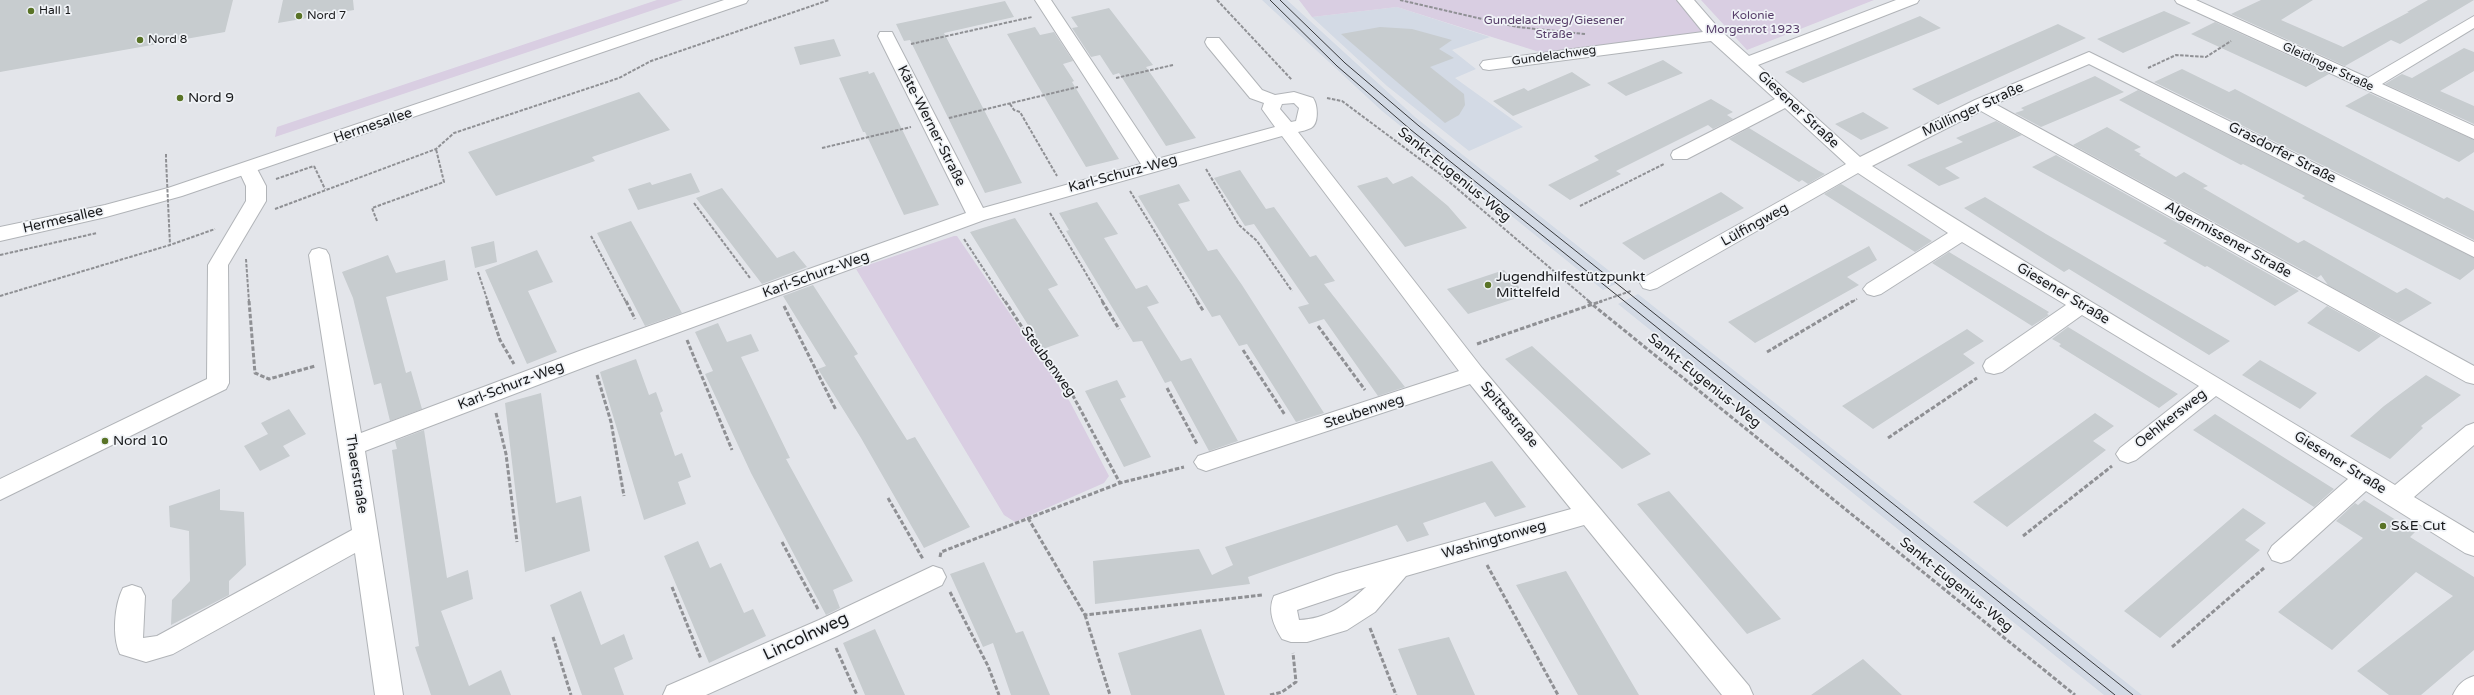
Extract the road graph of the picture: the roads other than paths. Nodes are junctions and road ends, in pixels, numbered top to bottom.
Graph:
1 (740, 0) edge
2 (1685, 0) edge
3 (1911, 0) edge
4 (2183, 0) edge
5 (2227, 0) edge
6 (1047, 6) edge
7 (2205, 10) junction
8 (2474, 21) edge
9 (1715, 34) junction
10 (889, 42) road end
11 (1213, 42) dead end
12 (2089, 57) joint
13 (1747, 63) junction
14 (1489, 65) dead end
15 (2368, 85) junction
16 (1274, 101) junction
17 (1786, 101) junction
18 (1981, 104) junction
19 (1287, 129) junction
20 (2474, 134) edge
21 (1680, 155) road end
22 (1858, 165) junction
23 (1152, 166) junction
24 (248, 169) junction
25 (977, 216) junction
26 (1962, 233) junction
27 (0, 234) edge
28 (2474, 250) edge
29 (319, 255) dead end
30 (1650, 283) road end
31 (1874, 289) road end
32 (2081, 305) junction
33 (1994, 366) road end
34 (1474, 374) junction
35 (2474, 376) edge
36 (2215, 385) junction
37 (2474, 432) edge
38 (352, 446) junction
39 (2128, 454) road end
40 (1206, 462) road end
41 (2364, 480) junction
42 (0, 490) edge
43 (2396, 498) junction
44 (1590, 513) junction
45 (365, 535) junction
46 (2474, 546) edge
47 (2281, 553) road end
48 (1398, 568) junction
49 (933, 577) road end
50 (132, 596) dead end
51 (2474, 688) edge
52 (388, 695) edge
53 (677, 695) edge
54 (1739, 695) edge
55 (2467, 695) edge

1 - 24 street, Hermesallee
2 - 9 street, Giesener Straße
3 - 13 street
4 - 7 street, Gleidinger Straße
5 - 7 street
6 - 23 street
7 - 15 street, Gleidinger Straße
8 - 15 street
9 - 13 street, Giesener Straße
9 - 14 street, Gundelachweg
10 - 25 street, Käte-Werner-Straße
11 - 16 street
12 - 18 street, Müllinger Straße
12 - 28 street, Grasdorfer Straße
13 - 17 street, Giesener Straße
15 - 20 street, Gleidinger Straße
16 - 19 street, Spittastraße
16 - 19 street
17 - 21 street
17 - 22 street, Giesener Straße
18 - 22 street, Müllinger Straße
18 - 35 street, Algermissener Straße
19 - 23 street, Karl-Schurz-Weg
19 - 34 street, Spittastraße
22 - 26 street, Giesener Straße
22 - 30 street, Lülfingweg
23 - 25 street, Karl-Schurz-Weg
24 - 27 street, Hermesallee
24 - 42 street
25 - 38 street, Karl-Schurz-Weg
26 - 31 street
26 - 32 street, Giesener Straße
29 - 38 street, Thaerstraße
32 - 33 street
32 - 36 street, Giesener Straße
34 - 40 street, Steubenweg
34 - 44 street, Spittastraße
36 - 39 street, Oehlkersweg
36 - 41 street, Giesener Straße
37 - 43 street
38 - 45 street, Thaerstraße
41 - 43 street, Giesener Straße
41 - 47 street
43 - 46 street, Giesener Straße
44 - 48 street, Washingtonweg
44 - 54 street, Spittastraße
45 - 50 street
45 - 52 street, Thaerstraße
48 - 48 street, Washingtonweg
49 - 53 street, Lincolnweg
51 - 55 street

